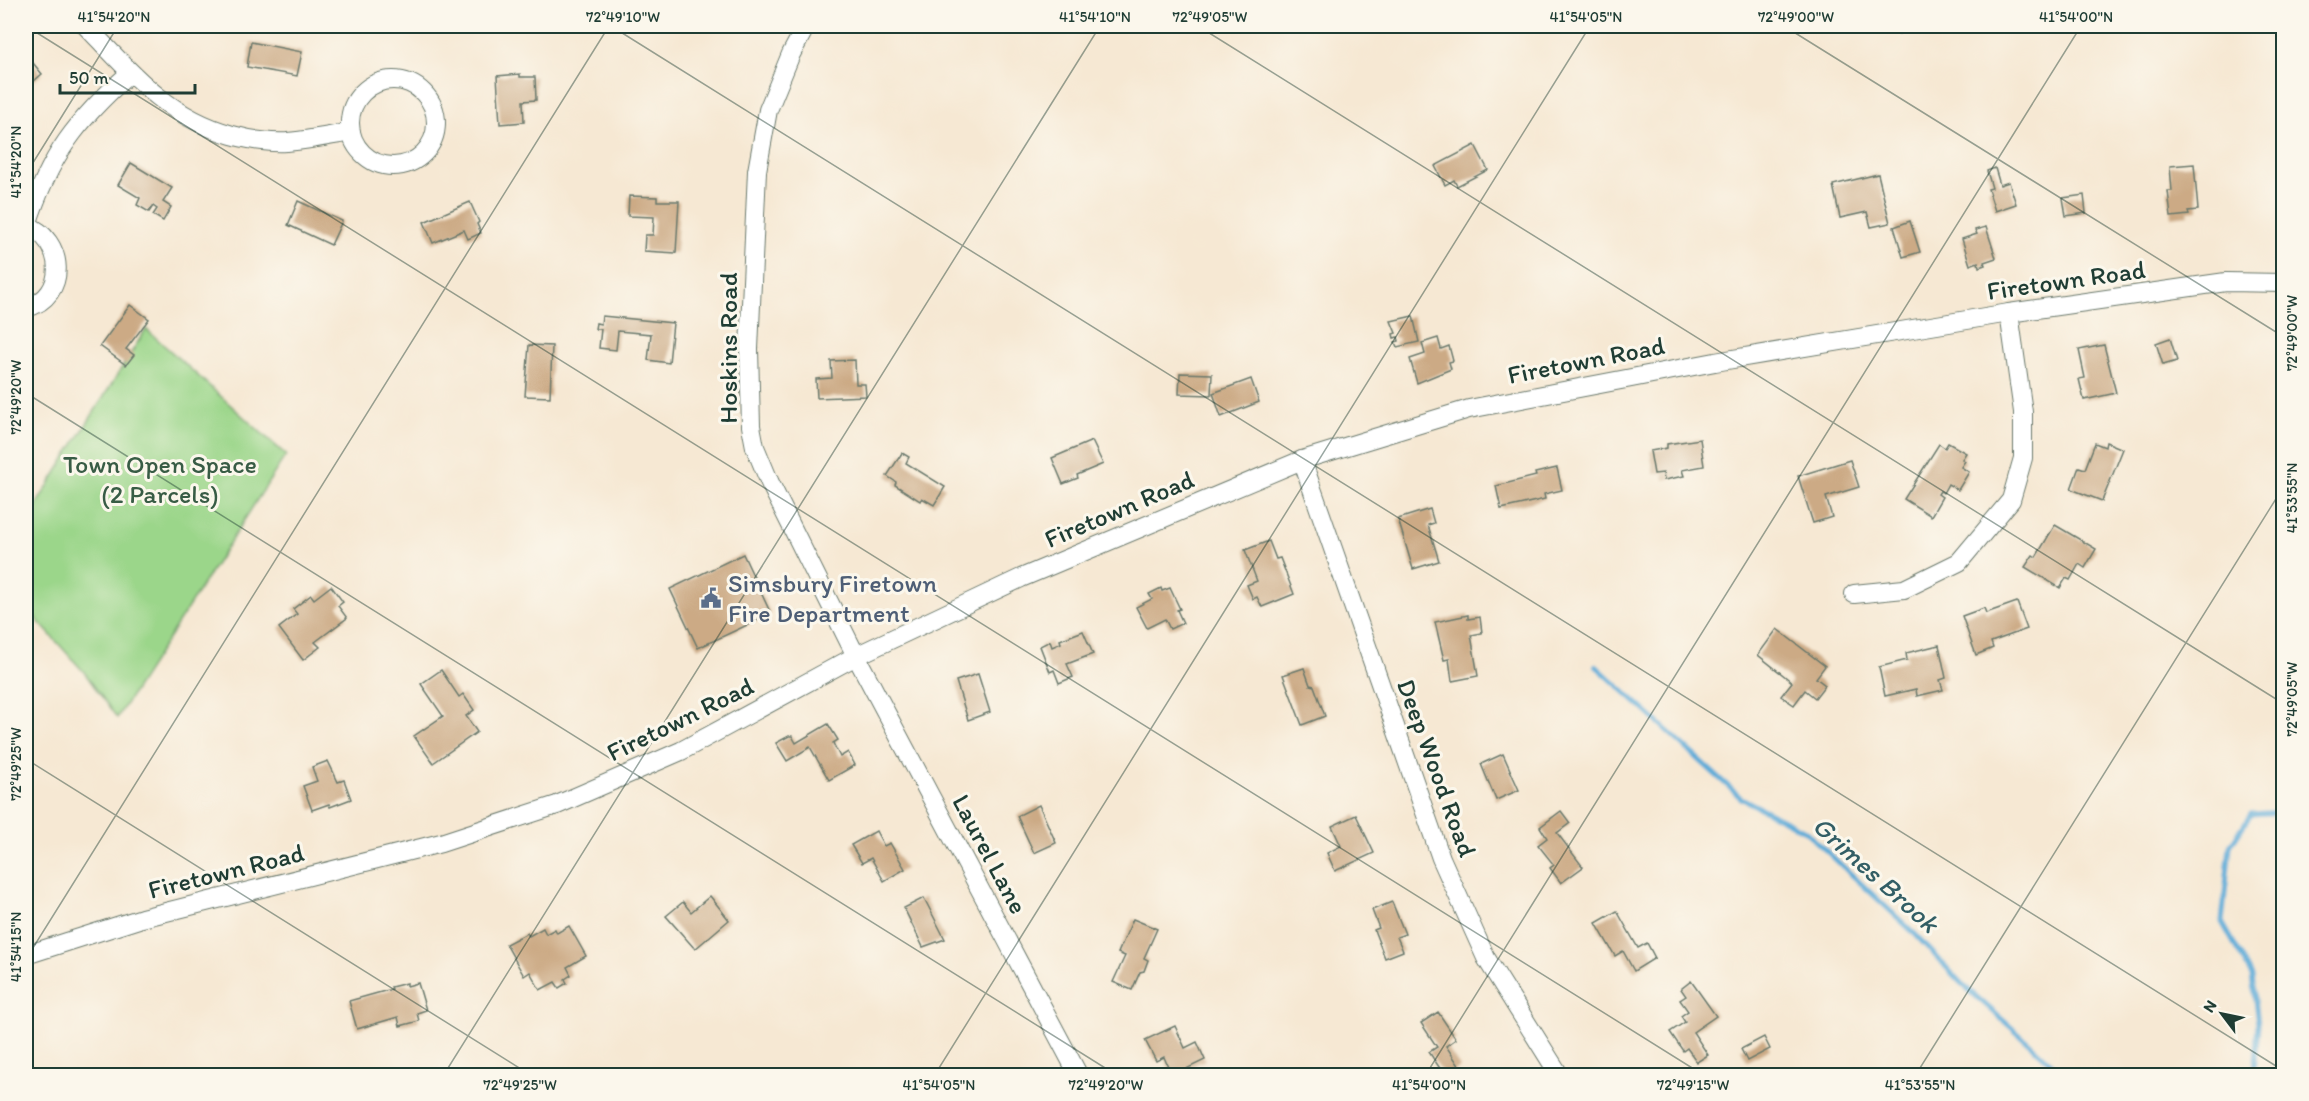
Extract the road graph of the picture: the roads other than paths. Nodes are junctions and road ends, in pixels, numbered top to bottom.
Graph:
1 (87, 26) edge
2 (806, 26) edge
3 (130, 73) junction
4 (351, 132) junction
5 (26, 225) edge
6 (2283, 283) edge
7 (26, 308) edge
8 (2009, 313) junction
9 (1302, 460) junction
10 (1854, 594) dead end
11 (856, 656) junction
12 (26, 955) edge
13 (1079, 1076) edge
14 (1560, 1076) edge

1 - 3 street
2 - 11 street, Hoskins Road
3 - 4 street
3 - 5 street
4 - 4 street
5 - 7 street
6 - 8 street, Firetown Road
8 - 9 street, Firetown Road
8 - 10 street
9 - 11 street, Firetown Road
9 - 14 street, Deep Wood Road
11 - 12 street, Firetown Road
11 - 13 street, Laurel Lane

